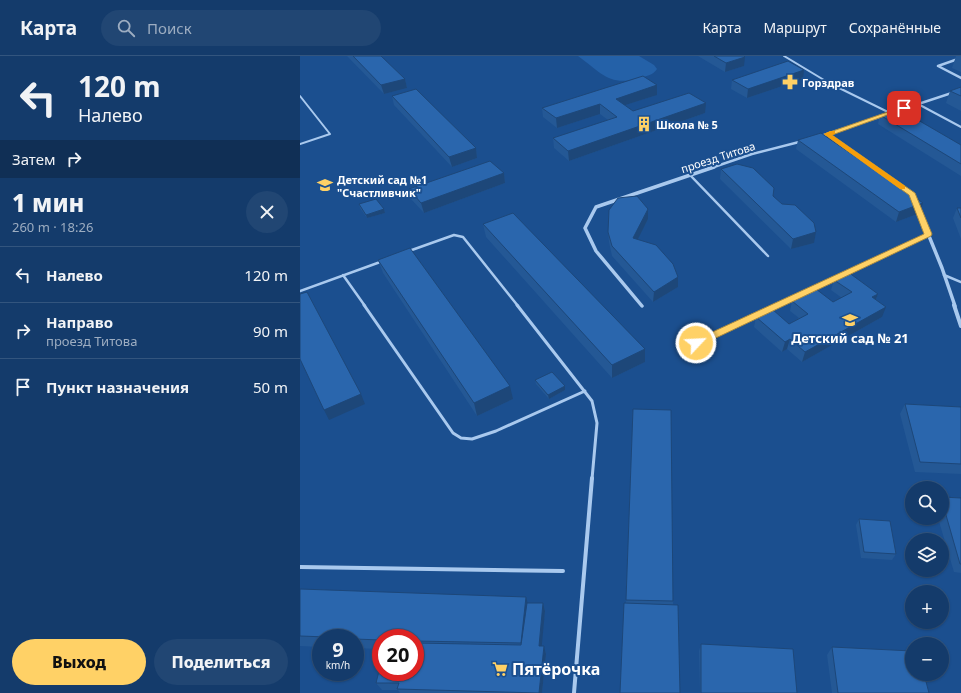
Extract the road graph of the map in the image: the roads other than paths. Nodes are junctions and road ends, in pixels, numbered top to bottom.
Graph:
1 (784, 56) edge
2 (961, 58) edge
3 (961, 78) edge
4 (961, 90) edge
5 (300, 96) edge
6 (918, 104) junction
7 (890, 113) junction
8 (961, 128) edge
9 (827, 134) junction
10 (820, 136) edge
11 (805, 140) edge
12 (300, 144) edge
13 (690, 175) junction
14 (915, 201) edge
15 (918, 208) edge
16 (928, 234) junction
17 (403, 253) edge
18 (768, 256) dead end
19 (388, 259) edge
20 (343, 275) junction
21 (944, 275) junction
22 (961, 282) edge
23 (300, 291) edge
24 (642, 306) dead end
25 (961, 326) edge
26 (696, 343) dead end
27 (584, 391) junction
28 (300, 567) edge
29 (563, 571) dead end
30 (574, 693) edge

1 - 7 lane
2 - 3 street
4 - 6 street
5 - 12 lane
6 - 7 street
6 - 8 lane
7 - 9 street
9 - 10 street
9 - 14 street
11 - 13 street, проезд Титова
13 - 18 lane
13 - 24 street, проезд Титова
15 - 16 street
16 - 21 street
16 - 26 lane
17 - 27 lane
19 - 20 lane
20 - 23 lane
20 - 27 lane
21 - 22 lane
21 - 25 street
27 - 30 lane
28 - 29 lane

